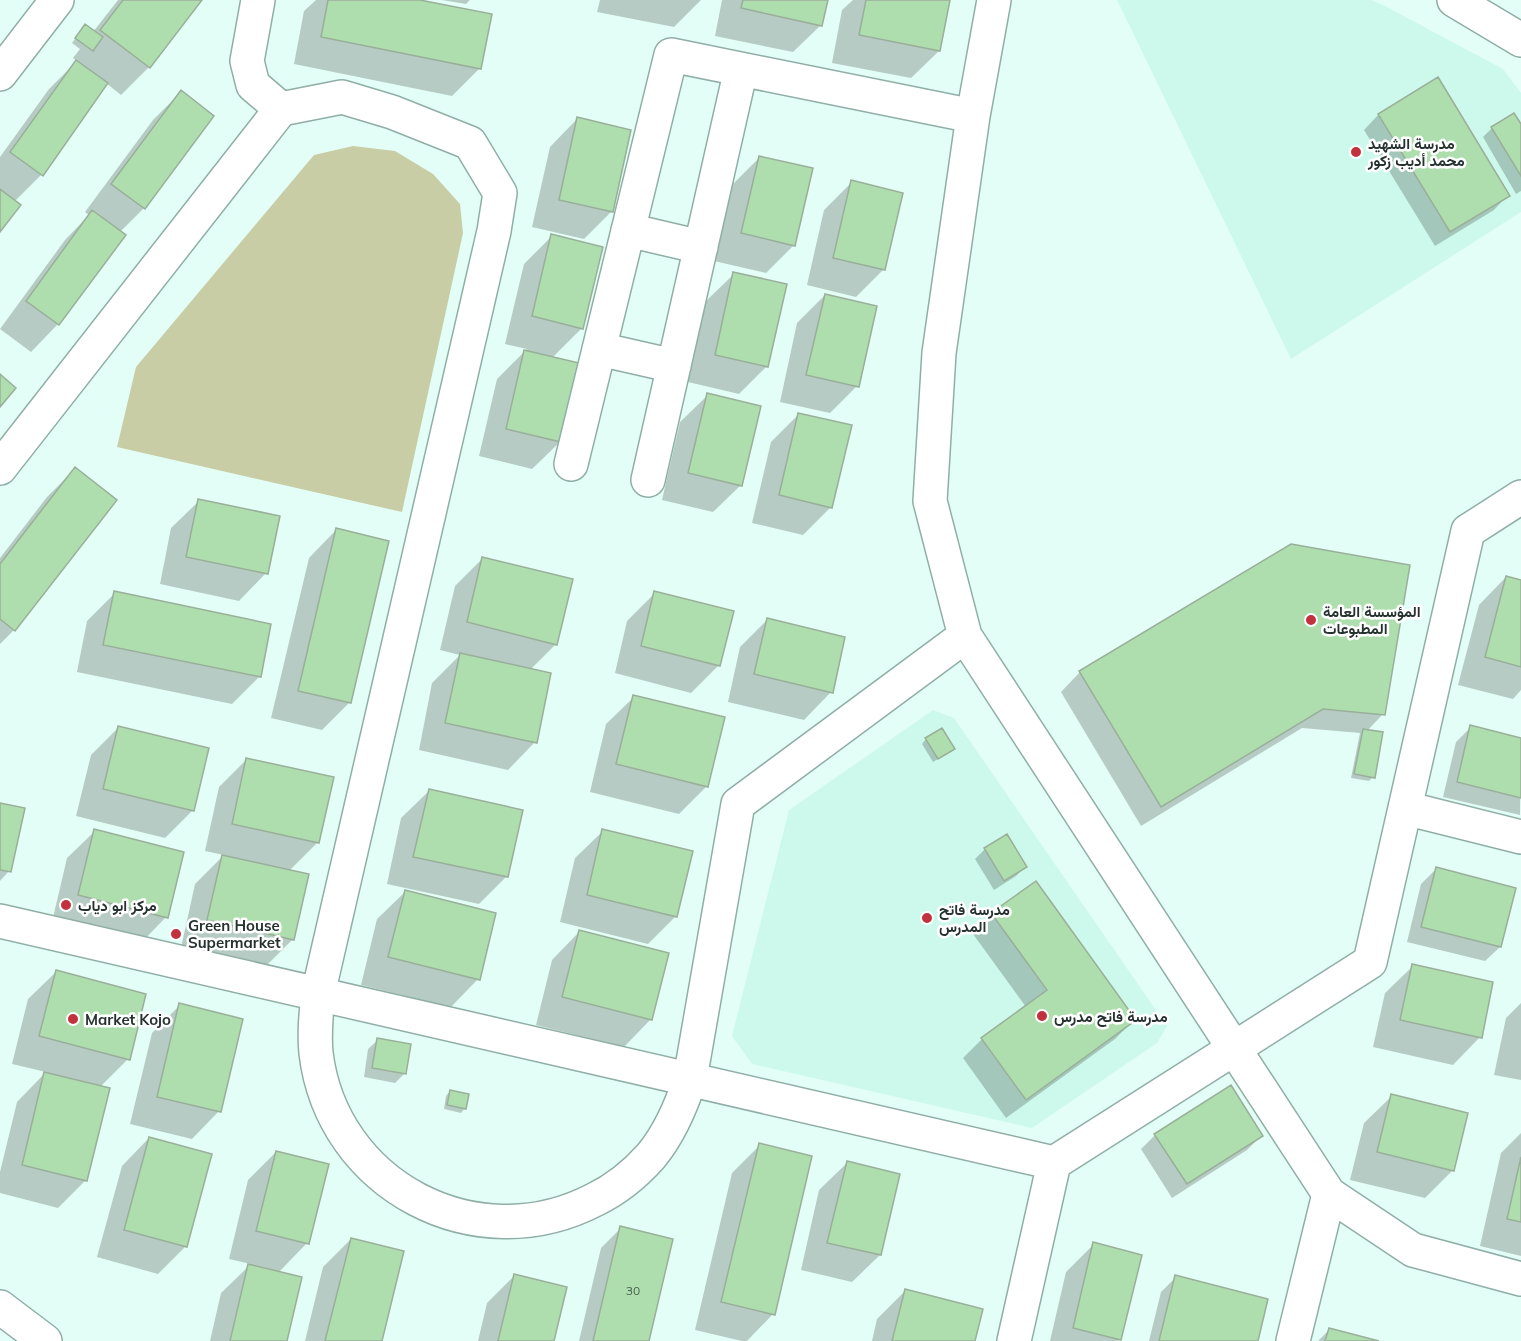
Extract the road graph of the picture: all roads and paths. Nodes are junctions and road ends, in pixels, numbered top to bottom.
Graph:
1 (57, 0) edge
2 (258, 0) edge
3 (994, 0) edge
4 (1454, 0) edge
5 (1521, 40) edge
6 (741, 69) junction
7 (0, 74) edge
8 (281, 110) junction
9 (973, 116) junction
10 (628, 230) junction
11 (701, 247) junction
12 (599, 349) junction
13 (674, 366) junction
14 (571, 464) dead end
15 (0, 468) edge
16 (648, 480) dead end
17 (1521, 497) edge
18 (965, 636) junction
19 (1405, 808) junction
20 (1521, 837) edge
21 (0, 921) edge
22 (318, 994) junction
23 (1234, 1048) junction
24 (690, 1079) junction
25 (1054, 1163) junction
26 (1329, 1194) junction
27 (1521, 1279) edge
28 (0, 1307) edge
29 (45, 1341) edge
30 (1014, 1341) edge
31 (1293, 1341) edge

1 - 7 street
2 - 8 street
3 - 9 street
4 - 5 street
6 - 9 street
6 - 10 street
6 - 11 street
8 - 15 street
8 - 22 street
9 - 18 street
10 - 11 street
10 - 12 street
11 - 13 street
12 - 13 street
12 - 14 street
13 - 16 street
17 - 19 street
18 - 23 street
18 - 24 street
19 - 20 street
19 - 23 street
21 - 22 street
22 - 24 street
22 - 24 street
23 - 25 street
23 - 26 street
24 - 25 street
25 - 30 street
26 - 27 street
26 - 31 street
28 - 29 street

